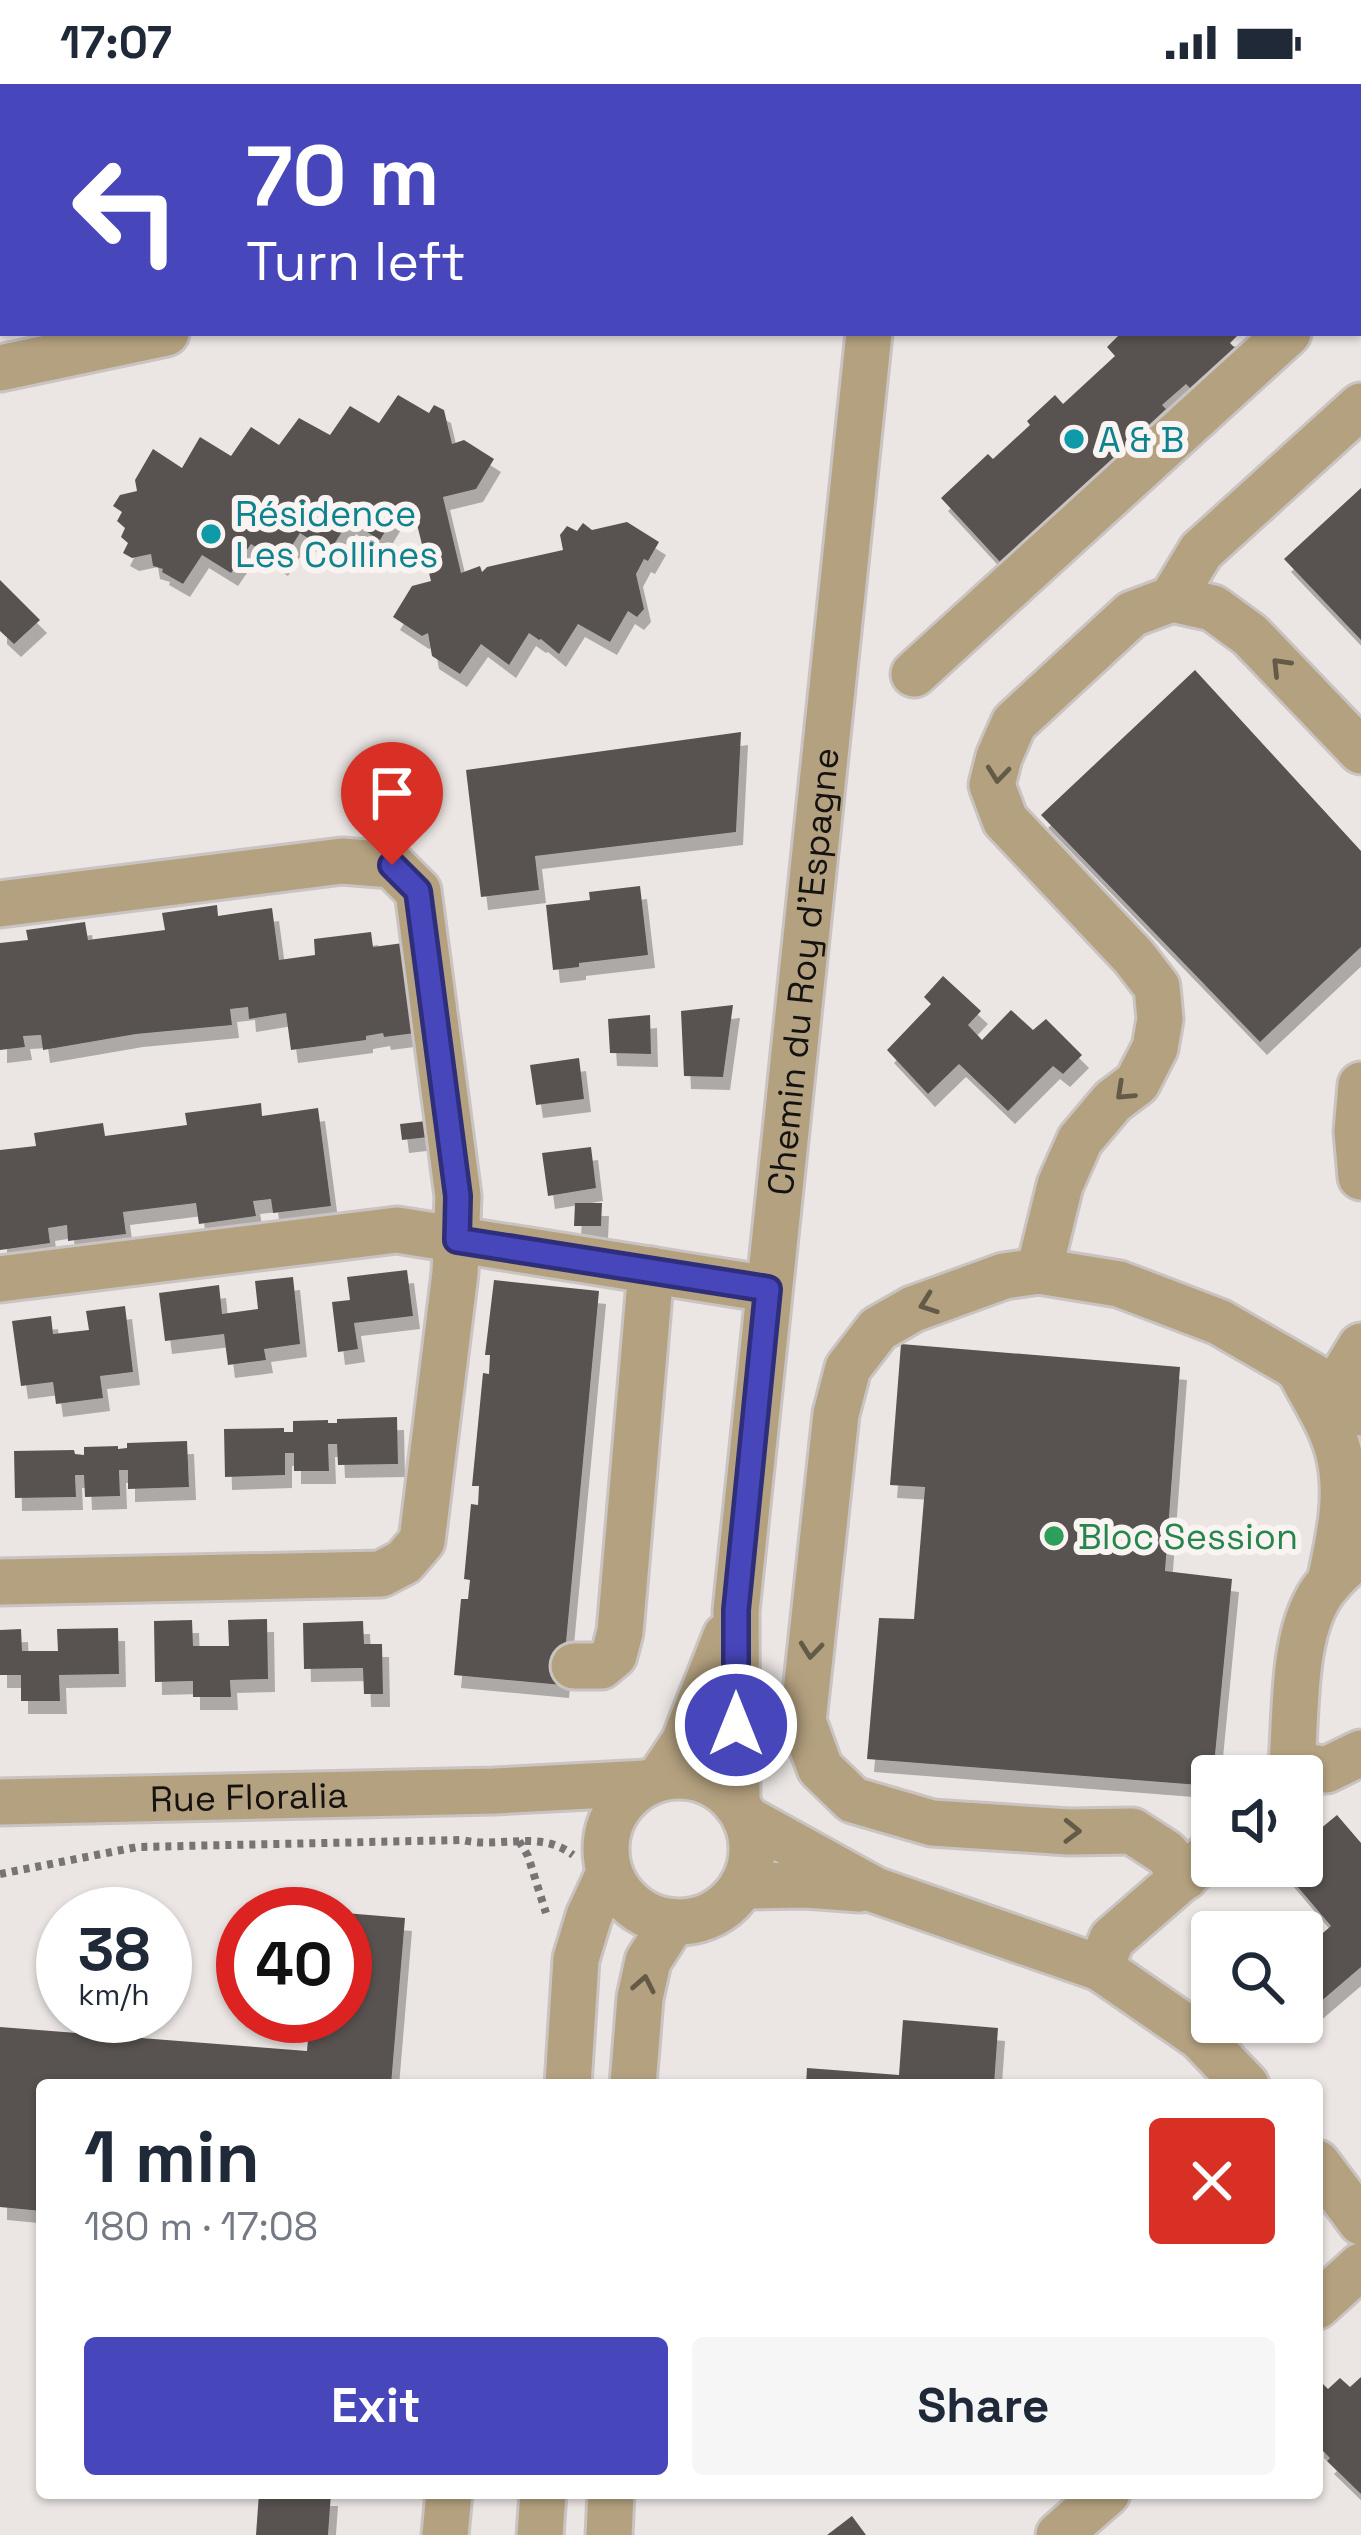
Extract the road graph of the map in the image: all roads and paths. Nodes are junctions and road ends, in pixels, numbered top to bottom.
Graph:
1 (152, 336) edge
2 (869, 336) edge
3 (1285, 336) edge
4 (0, 368) edge
5 (1361, 406) edge
6 (1172, 598) junction
7 (914, 674) dead end
8 (1361, 751) edge
9 (0, 904) edge
10 (1361, 1085) edge
11 (1361, 1177) edge
12 (457, 1240) junction
13 (651, 1270) junction
14 (1039, 1271) junction
15 (0, 1279) edge
16 (768, 1289) junction
17 (1361, 1346) edge
18 (1332, 1390) edge
19 (1345, 1567) edge
20 (0, 1582) edge
21 (736, 1610) junction
22 (574, 1666) dead end
23 (1361, 1754) edge
24 (1289, 1755) edge
25 (1323, 1770) edge
26 (654, 1780) junction
27 (495, 1791) junction
28 (0, 1802) edge
29 (741, 1811) junction
30 (1191, 1862) edge
31 (607, 1865) junction
32 (1191, 1870) edge
33 (0, 1874) edge
34 (742, 1886) junction
35 (875, 1890) junction
36 (673, 1922) junction
37 (1100, 1968) junction
38 (568, 2079) edge
39 (633, 2079) edge
40 (1240, 2079) edge
41 (1323, 2171) edge
42 (1361, 2222) edge
43 (1361, 2266) edge
44 (1323, 2301) edge
45 (448, 2499) edge
46 (542, 2499) edge
47 (611, 2499) edge
48 (1099, 2499) edge
49 (446, 2535) edge
50 (540, 2535) edge
51 (609, 2535) edge
52 (1059, 2535) edge

1 - 4 street
2 - 16 street, Chemin du Roy d'Espagne
3 - 7 street
5 - 6 street
8 -> 6 street
6 -> 14 street
9 - 12 street
10 - 11 street
12 - 13 street
12 - 15 street
12 - 20 street
13 - 16 street
13 - 22 street
14 - 18 street
14 -> 30 street
16 - 21 street, Chemin du Roy d'Espagne
17 - 18 street
18 - 19 street
19 - 24 street
21 - 26 street, Chemin du Roy d'Espagne
21 - 29 street, Chemin du Roy d'Espagne
23 - 25 street
26 - 27 street, Rue Floralia
26 - 29 street
26 - 31 street
27 - 28 street, Rue Floralia
27 - 31 street, Rue Floralia
29 - 34 street
29 - 35 street
31 - 33 path
31 - 36 street
31 - 38 street
32 - 37 street
34 - 35 street
34 - 36 street
35 - 37 street
39 -> 36 street
37 - 40 street
41 - 42 street
43 - 44 street
45 - 49 street
46 - 50 street
47 - 51 street
48 - 52 street

